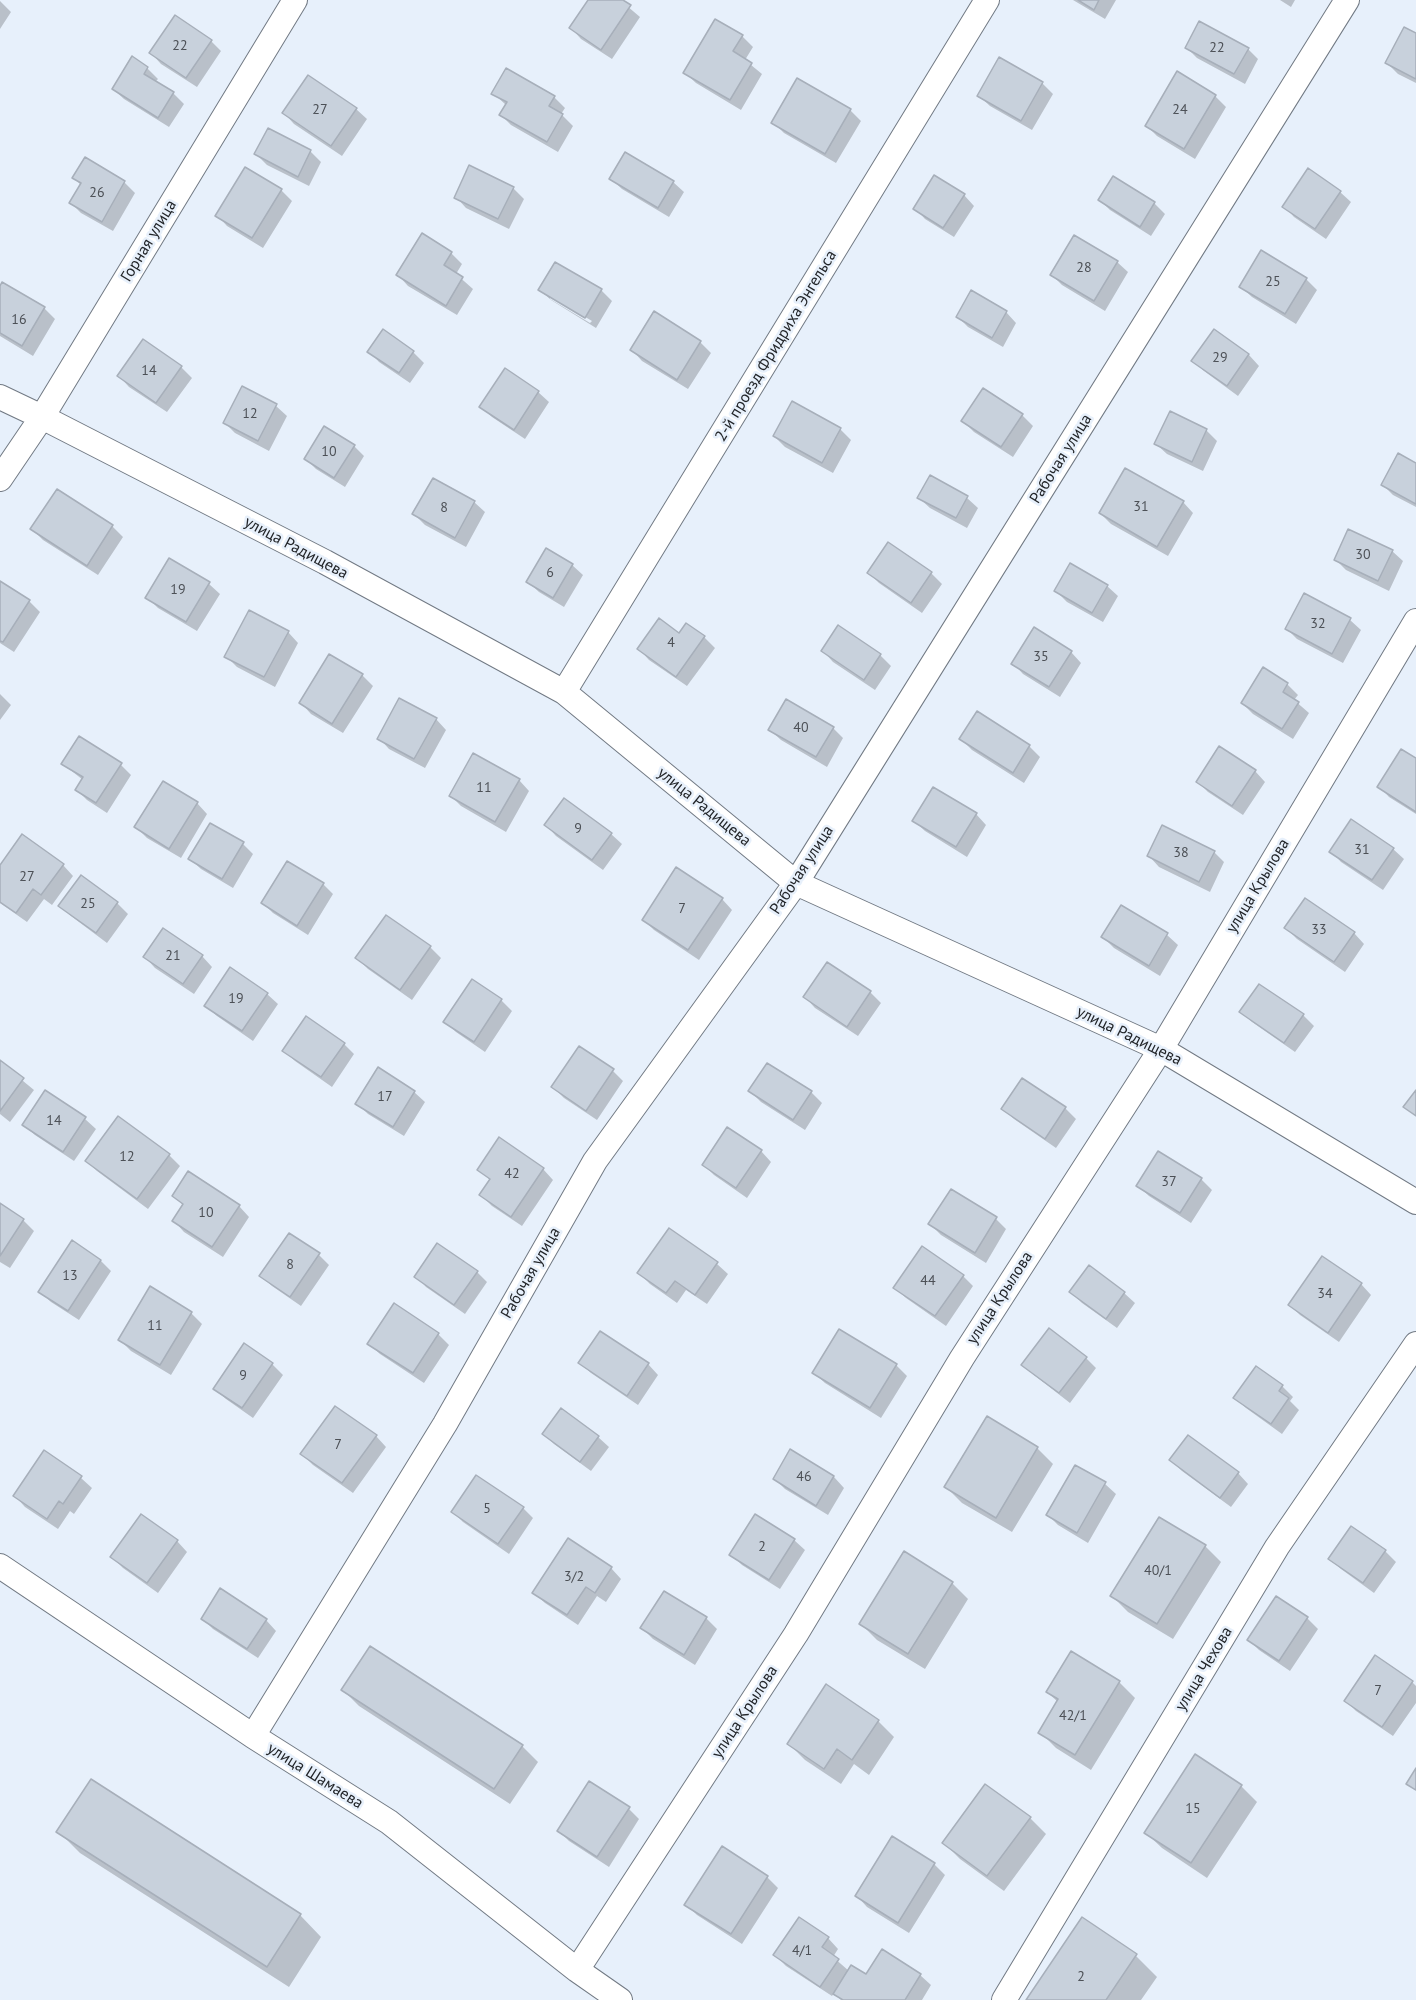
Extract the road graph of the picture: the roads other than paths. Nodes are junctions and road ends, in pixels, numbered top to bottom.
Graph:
1 (295, 0) edge
2 (987, 0) edge
3 (1347, 0) edge
4 (0, 397) edge
5 (42, 417) junction
6 (0, 479) edge
7 (1416, 621) edge
8 (564, 692) junction
9 (796, 883) junction
10 (1161, 1049) junction
11 (1416, 1202) edge
12 (1416, 1344) edge
13 (0, 1566) edge
14 (253, 1736) junction
15 (576, 1970) junction
16 (620, 2000) edge
17 (1004, 2000) edge

1 - 5 street, Горная улица
2 - 8 street, 2-й проезд Фридриха Энгельса
3 - 9 street, Рабочая улица
4 - 5 street, улица Радищева
5 - 6 street, Горная улица
5 - 8 street, улица Радищева
7 - 10 street, улица Крылова
8 - 9 street, улица Радищева
9 - 10 street, улица Радищева
9 - 14 street, Рабочая улица
10 - 11 street, улица Радищева
10 - 15 street, улица Крылова
12 - 17 street, улица Чехова
13 - 14 street, улица Шамаева
14 - 15 street, улица Шамаева
15 - 16 street, улица Шамаева

